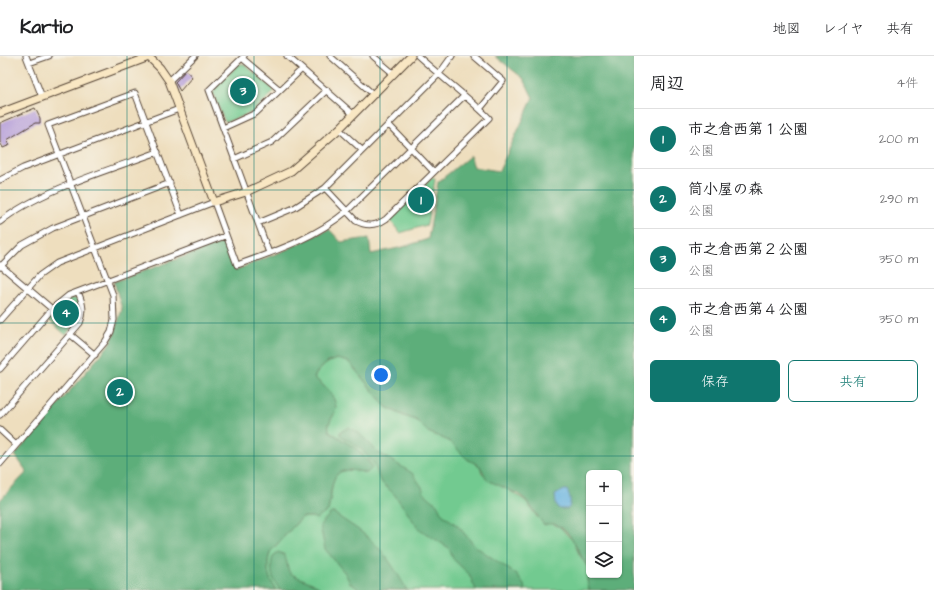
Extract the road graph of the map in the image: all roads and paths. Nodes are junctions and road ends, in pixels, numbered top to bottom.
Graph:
1 (26, 56) edge
2 (49, 56) edge
3 (195, 56) edge
4 (287, 56) edge
5 (330, 56) edge
6 (373, 56) edge
7 (411, 56) edge
8 (418, 56) edge
9 (452, 56) edge
10 (474, 56) edge
11 (147, 57) edge
12 (243, 57) edge
13 (29, 63) junction
14 (302, 69) junction
15 (394, 74) junction
16 (439, 74) junction
17 (169, 81) junction
18 (280, 90) junction
19 (327, 90) junction
20 (373, 94) junction
21 (464, 96) junction
22 (42, 97) junction
23 (179, 109) junction
24 (480, 109) junction
25 (0, 113) edge
26 (353, 114) junction
27 (146, 122) junction
28 (389, 125) junction
29 (222, 128) junction
30 (339, 129) junction
31 (412, 148) junction
32 (362, 150) junction
33 (158, 152) junction
34 (59, 154) junction
35 (234, 159) junction
36 (434, 172) junction
37 (0, 180) edge
38 (170, 183) junction
39 (71, 185) junction
40 (325, 188) junction
41 (246, 192) junction
42 (214, 202) junction
43 (347, 211) junction
44 (181, 215) junction
45 (83, 216) junction
46 (0, 222) edge
47 (258, 223) junction
48 (225, 236) junction
49 (95, 249) junction
50 (269, 253) junction
51 (0, 266) edge
52 (108, 281) junction
53 (28, 288) junction
54 (78, 292) junction
55 (52, 309) junction
56 (0, 320) edge
57 (71, 335) junction
58 (95, 355) junction
59 (0, 369) edge
60 (0, 415) edge
61 (0, 430) edge
62 (16, 445) junction
63 (0, 464) edge

1 - 13 street
2 - 13 street
3 - 17 street
4 - 14 street
5 - 20 street
6 - 15 street
7 - 15 street
8 - 16 street
9 - 16 street
10 - 24 street
11 - 17 street
11 - 22 street
12 - 18 street
12 - 29 street
13 - 22 street
14 - 18 street
14 - 19 street
15 - 20 street
16 - 21 street
16 - 28 street
17 - 23 street
18 - 29 street
19 - 26 street
19 - 35 street
20 - 26 street
21 - 24 street
21 - 31 street
22 - 25 street
23 - 27 street
23 - 42 street
24 - 36 street
26 - 30 street
27 - 33 street
27 - 34 street
27 - 34 street
28 - 31 street
28 - 32 street
29 - 35 street
30 - 32 street
30 - 41 street
31 - 36 street
31 - 43 street
32 - 40 street
33 - 38 street
33 - 39 street
34 - 37 street
34 - 39 street
35 - 41 street
36 - 43 street
38 - 44 street
38 - 45 street
39 - 45 street
39 - 46 street
40 - 43 street
40 - 47 street
41 - 42 street
41 - 47 street
42 - 44 street
42 - 48 street
43 - 50 street
44 - 49 street
45 - 49 street
45 - 51 street
47 - 50 street
48 - 50 street
48 - 52 street
49 - 52 street
49 - 53 street
51 - 53 street
52 - 54 street
52 - 58 street
53 - 55 street
53 - 56 street
54 - 55 street
54 - 57 street
55 - 59 street
57 - 58 street
57 - 60 street
58 - 62 street
61 - 62 street
62 - 63 street

